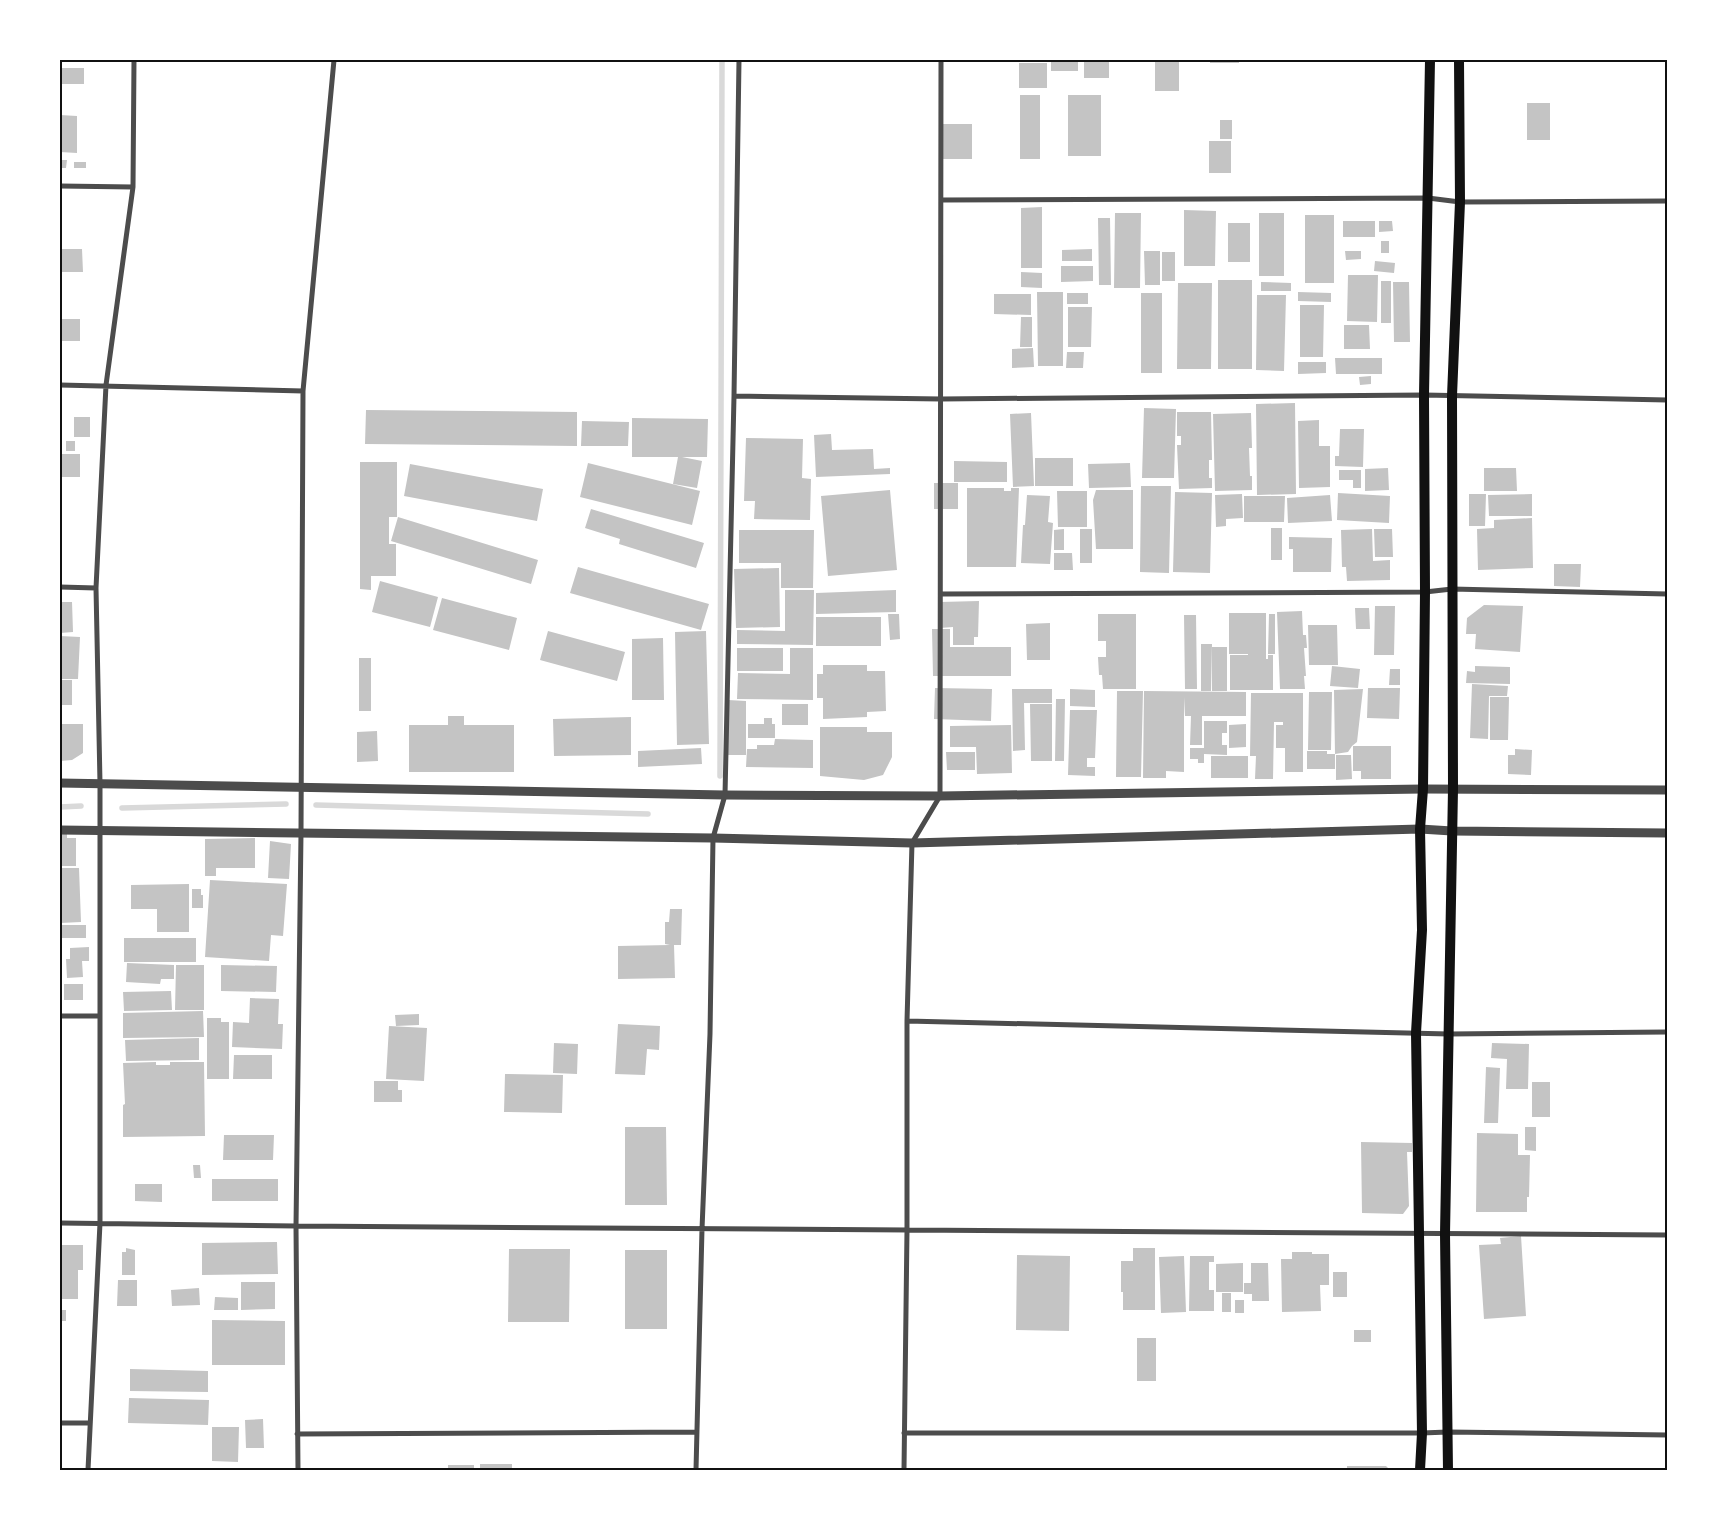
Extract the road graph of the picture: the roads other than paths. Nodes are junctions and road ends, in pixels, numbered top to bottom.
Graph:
1 (134, 60) edge
2 (334, 60) edge
3 (739, 60) edge
4 (941, 60) edge
5 (1430, 60) edge
6 (1459, 60) edge
7 (60, 186) edge
8 (133, 187) junction
9 (1428, 198) junction
10 (941, 200) junction
11 (1667, 201) edge
12 (1460, 202) junction
13 (60, 385) edge
14 (106, 385) junction
15 (303, 391) junction
16 (1424, 395) junction
17 (734, 396) junction
18 (1452, 396) junction
19 (941, 398) junction
20 (1667, 400) edge
21 (60, 587) edge
22 (96, 588) junction
23 (1452, 589) junction
24 (1425, 592) junction
25 (941, 594) junction
26 (1667, 594) edge
27 (60, 783) edge
28 (100, 783) junction
29 (300, 787) junction
30 (1424, 790) junction
31 (1453, 790) junction
32 (1667, 790) edge
33 (725, 794) junction
34 (940, 796) junction
35 (1420, 829) junction
36 (60, 830) edge
37 (100, 831) junction
38 (1452, 831) junction
39 (301, 833) junction
40 (1667, 833) edge
41 (713, 838) junction
42 (912, 843) junction
43 (60, 1016) edge
44 (100, 1016) junction
45 (907, 1021) junction
46 (1416, 1032) junction
47 (1667, 1032) edge
48 (1449, 1034) junction
49 (60, 1223) edge
50 (100, 1223) junction
51 (296, 1226) junction
52 (702, 1229) junction
53 (907, 1230) junction
54 (1418, 1234) junction
55 (1445, 1234) junction
56 (1667, 1235) edge
57 (60, 1423) edge
58 (90, 1423) junction
59 (697, 1432) junction
60 (1448, 1432) junction
61 (904, 1433) junction
62 (1422, 1433) junction
63 (297, 1434) junction
64 (1667, 1435) edge
65 (88, 1470) edge
66 (298, 1470) edge
67 (696, 1470) edge
68 (904, 1470) edge
69 (1420, 1470) edge
70 (1448, 1470) edge

1 - 8 street
2 - 15 street
3 - 17 street
4 - 10 street
5 - 9 main road
6 - 12 main road
7 - 8 street
8 - 14 street
9 - 10 street
9 - 12 street
9 - 16 main road
10 - 19 street
11 - 12 street
12 - 18 main road
13 - 14 street
14 - 15 street
14 - 22 street
15 - 29 street
16 - 18 street
16 - 19 street
16 - 24 main road
17 - 19 street
17 - 33 street
18 - 20 street
18 - 23 main road
19 - 25 street
21 - 22 street
22 - 28 street
23 - 24 street
23 - 26 street
23 - 31 main road
24 - 25 street
24 - 30 main road
25 - 34 street
27 - 28 street
28 - 29 street
28 - 37 street
29 - 33 street
29 - 39 street
30 - 31 street
30 - 34 street
30 - 35 main road
31 - 32 street
31 - 38 main road
33 - 34 street
33 - 41 street
34 - 42 street
35 - 38 street
35 - 42 street
35 - 46 main road
36 - 37 street
37 - 39 street
37 - 44 street
38 - 40 street
38 - 48 main road
39 - 41 street
39 - 51 street
41 - 42 street
41 - 52 street
42 - 45 street
43 - 44 street
44 - 50 street
45 - 46 street
45 - 53 street
46 - 48 street
46 - 54 main road
47 - 48 street
48 - 55 main road
49 - 50 street
50 - 51 street
50 - 58 street
51 - 52 street
51 - 63 street
52 - 53 street
52 - 59 street
53 - 54 street
53 - 61 street
54 - 55 street
54 - 62 main road
55 - 56 street
55 - 60 main road
57 - 58 street
58 - 65 street
59 - 63 street
59 - 67 street
60 - 62 street
60 - 64 street
60 - 70 main road
61 - 62 street
61 - 68 street
62 - 69 main road
63 - 66 street

